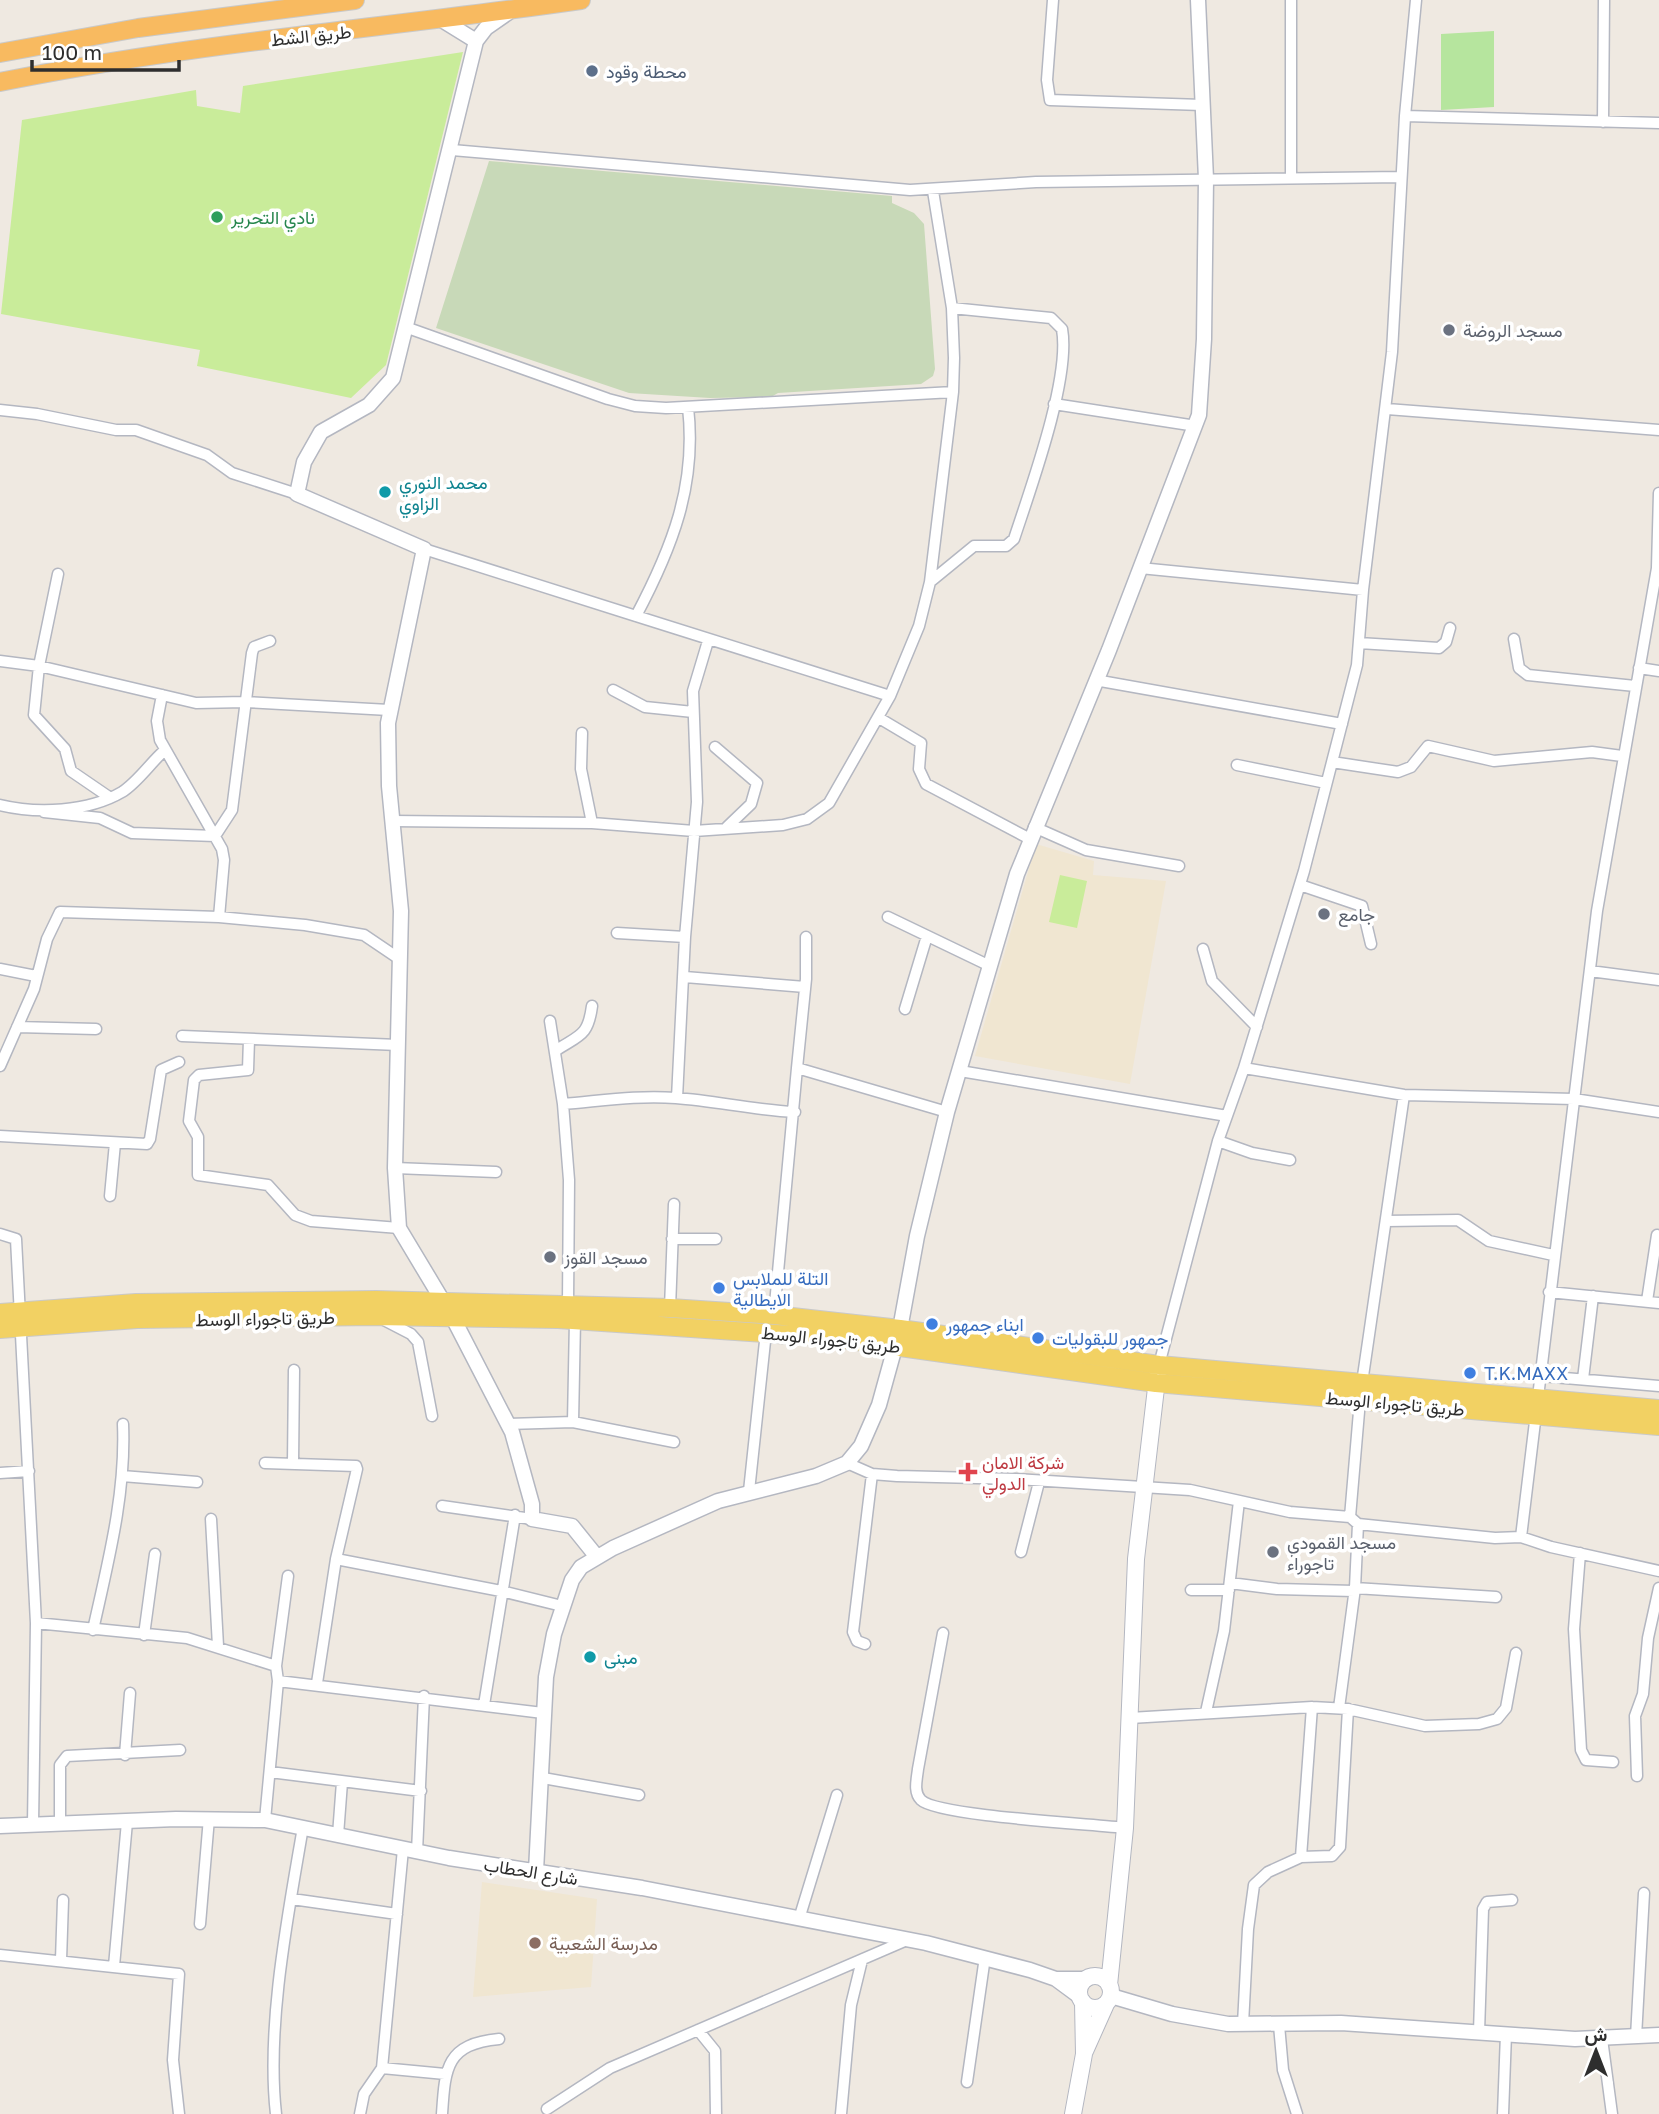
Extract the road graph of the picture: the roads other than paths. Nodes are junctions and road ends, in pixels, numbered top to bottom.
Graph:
1 (355, 0) edge
2 (581, 0) edge
3 (1053, 0) edge
4 (1198, 0) edge
5 (1291, 0) edge
6 (1416, 0) edge
7 (1604, 0) edge
8 (513, 10) junction
9 (442, 20) junction
10 (476, 41) junction
11 (0, 53) edge
12 (0, 82) edge
13 (1202, 105) junction
14 (1405, 117) junction
15 (1603, 122) junction
16 (1659, 122) edge
17 (452, 150) junction
18 (1291, 177) junction
19 (1402, 177) junction
20 (1206, 179) junction
21 (933, 191) junction
22 (952, 308) junction
23 (408, 328) junction
24 (954, 392) junction
25 (1054, 404) junction
26 (688, 407) junction
27 (1387, 409) junction
28 (0, 410) edge
29 (1196, 426) junction
30 (1659, 430) edge
31 (297, 494) junction
32 (1659, 494) edge
33 (1659, 515) edge
34 (424, 550) junction
35 (1140, 568) junction
36 (58, 574) dead end
37 (930, 582) junction
38 (1363, 590) junction
39 (636, 616) junction
40 (1450, 628) dead end
41 (1514, 639) dead end
42 (270, 641) dead end
43 (708, 641) junction
44 (1359, 643) junction
45 (0, 661) edge
46 (39, 666) junction
47 (1639, 668) junction
48 (1659, 671) edge
49 (1095, 680) junction
50 (1635, 686) junction
51 (613, 690) dead end
52 (162, 695) junction
53 (890, 696) junction
54 (245, 702) junction
55 (389, 710) junction
56 (693, 712) junction
57 (879, 718) junction
58 (1342, 724) junction
59 (582, 733) dead end
60 (715, 747) dead end
61 (165, 750) junction
62 (1622, 756) junction
63 (1332, 762) junction
64 (1237, 765) dead end
65 (1326, 783) junction
66 (109, 797) junction
67 (0, 805) edge
68 (44, 812) junction
69 (393, 821) junction
70 (592, 823) junction
71 (727, 827) junction
72 (694, 831) junction
73 (1032, 833) junction
74 (215, 836) junction
75 (1179, 866) dead end
76 (1300, 885) junction
77 (219, 917) junction
78 (888, 917) dead end
79 (617, 933) dead end
80 (927, 936) junction
81 (685, 937) junction
82 (806, 937) dead end
83 (1371, 944) dead end
84 (1203, 949) dead end
85 (401, 960) junction
86 (990, 967) junction
87 (0, 969) edge
88 (1590, 971) junction
89 (36, 975) junction
90 (685, 977) junction
91 (1659, 980) edge
92 (805, 987) junction
93 (592, 1006) dead end
94 (905, 1009) dead end
95 (550, 1021) dead end
96 (17, 1027) junction
97 (1257, 1027) junction
98 (96, 1029) dead end
99 (182, 1036) dead end
100 (249, 1039) junction
101 (398, 1045) junction
102 (555, 1051) junction
103 (179, 1062) dead end
104 (0, 1066) edge
105 (797, 1068) junction
106 (1244, 1068) junction
107 (960, 1071) junction
108 (1404, 1095) junction
109 (677, 1098) junction
110 (1574, 1099) junction
111 (563, 1104) junction
112 (795, 1112) junction
113 (947, 1112) junction
114 (1659, 1112) edge
115 (1227, 1116) junction
116 (0, 1136) edge
117 (1218, 1141) junction
118 (115, 1143) junction
119 (1290, 1160) dead end
120 (395, 1168) junction
121 (496, 1172) dead end
122 (110, 1196) dead end
123 (674, 1204) dead end
124 (1386, 1221) junction
125 (399, 1228) junction
126 (0, 1234) edge
127 (1657, 1235) dead end
128 (672, 1239) junction
129 (716, 1239) dead end
130 (1553, 1255) junction
131 (1549, 1292) junction
132 (1593, 1296) junction
133 (442, 1301) junction
134 (1653, 1302) edge
135 (568, 1303) junction
136 (670, 1308) junction
137 (0, 1313) edge
138 (774, 1315) junction
139 (376, 1316) junction
140 (453, 1318) junction
141 (20, 1320) junction
142 (575, 1320) junction
143 (0, 1329) edge
144 (766, 1332) junction
145 (898, 1337) junction
146 (294, 1370) dead end
147 (1158, 1374) junction
148 (1541, 1376) junction
149 (1583, 1379) junction
150 (1659, 1386) edge
151 (1361, 1391) junction
152 (1536, 1406) junction
153 (1659, 1409) edge
154 (432, 1416) dead end
155 (573, 1422) junction
156 (123, 1424) dead end
157 (508, 1424) junction
158 (1659, 1426) edge
159 (674, 1442) dead end
160 (265, 1463) dead end
161 (293, 1463) junction
162 (847, 1464) junction
163 (29, 1471) junction
164 (0, 1473) edge
165 (872, 1474) junction
166 (122, 1476) junction
167 (197, 1482) dead end
168 (1039, 1482) junction
169 (1143, 1486) junction
170 (749, 1491) junction
171 (1239, 1502) junction
172 (442, 1506) dead end
173 (515, 1516) junction
174 (211, 1518) dead end
175 (532, 1519) junction
176 (1354, 1520) junction
177 (1521, 1537) junction
178 (1021, 1552) dead end
179 (1580, 1553) junction
180 (155, 1554) dead end
181 (597, 1557) junction
182 (336, 1559) junction
183 (1659, 1571) edge
184 (288, 1576) dead end
185 (1229, 1586) junction
186 (1659, 1588) edge
187 (1191, 1590) dead end
188 (1355, 1590) junction
189 (500, 1591) junction
190 (1496, 1597) dead end
191 (562, 1606) junction
192 (36, 1623) junction
193 (93, 1630) junction
194 (943, 1633) dead end
195 (144, 1635) junction
196 (865, 1644) dead end
197 (218, 1646) junction
198 (1516, 1653) dead end
199 (276, 1666) junction
200 (278, 1681) junction
201 (317, 1683) junction
202 (130, 1693) dead end
203 (424, 1696) junction
204 (484, 1705) junction
205 (1312, 1707) junction
206 (1344, 1709) junction
207 (1206, 1712) junction
208 (543, 1713) junction
209 (1130, 1718) junction
210 (180, 1751) dead end
211 (125, 1755) junction
212 (1613, 1762) dead end
213 (270, 1772) junction
214 (1637, 1776) dead end
215 (543, 1778) junction
216 (342, 1782) junction
217 (421, 1791) junction
218 (639, 1795) dead end
219 (837, 1795) dead end
220 (209, 1818) junction
221 (265, 1821) junction
222 (127, 1822) junction
223 (60, 1823) junction
224 (33, 1824) junction
225 (0, 1826) edge
226 (303, 1827) junction
227 (1125, 1828) junction
228 (338, 1835) junction
229 (410, 1850) junction
230 (1301, 1857) junction
231 (536, 1871) junction
232 (1644, 1893) dead end
233 (292, 1899) junction
234 (63, 1900) dead end
235 (1512, 1900) dead end
236 (397, 1914) junction
237 (799, 1919) junction
238 (200, 1924) dead end
239 (1113, 1937) junction
240 (907, 1940) junction
241 (0, 1955) edge
242 (985, 1957) junction
243 (61, 1960) junction
244 (862, 1960) junction
245 (114, 1966) junction
246 (1090, 1978) junction
247 (1056, 1979) junction
248 (1109, 1995) junction
249 (1081, 1999) junction
250 (1243, 2025) junction
251 (1279, 2025) junction
252 (698, 2030) junction
253 (1479, 2032) junction
254 (1506, 2034) junction
255 (1659, 2035) edge
256 (1636, 2037) junction
257 (499, 2039) dead end
258 (1602, 2039) junction
259 (1084, 2054) junction
260 (382, 2068) junction
261 (444, 2074) junction
262 (967, 2082) dead end
263 (547, 2109) dead end
264 (179, 2114) edge
265 (276, 2114) edge
266 (360, 2114) edge
267 (442, 2114) edge
268 (716, 2114) edge
269 (841, 2114) edge
270 (1073, 2114) edge
271 (1297, 2114) edge
272 (1503, 2114) edge
273 (1612, 2114) edge

1 - 11 highway, طريق الشط
2 - 8 highway, طريق الشط
3 - 13 street
4 - 13 street
5 - 18 street
6 - 14 street
7 - 15 street
8 - 9 highway, طريق الشط
8 - 10 street
9 - 10 street
9 - 12 highway, طريق الشط
10 - 17 street
13 - 20 street
14 - 15 street
14 - 19 street
15 - 16 street
17 - 21 street
17 - 23 street
18 - 19 street
18 - 20 street
19 - 27 street
20 - 21 street
20 - 29 street
21 - 22 street
22 - 24 street
22 - 25 street
23 - 26 street
23 - 31 street
24 - 26 street
24 - 37 street
25 - 29 street
25 - 37 street
26 - 39 street
27 - 30 street
27 - 38 street
28 - 31 street
29 - 35 street
31 - 34 street
32 - 33 street
33 - 47 street
34 - 39 street
34 - 55 street
35 - 38 street
35 - 49 street
36 - 46 street
37 - 53 street
38 - 44 street
39 - 43 street
40 - 44 street
41 - 50 street
42 - 54 street
43 - 53 street
43 - 56 street
44 - 58 street
45 - 46 street
46 - 52 street
46 - 66 street
47 - 48 street
47 - 50 street
49 - 58 street
49 - 73 street
50 - 62 street
51 - 56 street
52 - 54 street
52 - 61 street
53 - 57 street
54 - 55 street
54 - 74 street
55 - 69 street
56 - 72 street
57 - 71 street
57 - 73 street
58 - 63 street
59 - 70 street
60 - 71 street
61 - 66 street
61 - 74 street
62 - 63 street
62 - 88 street
63 - 65 street
64 - 65 street
65 - 76 street
66 - 68 street
67 - 68 street
68 - 74 street
69 - 70 street
69 - 85 street
70 - 72 street
71 - 72 street
72 - 81 street
73 - 75 street
73 - 86 street
74 - 77 street
76 - 83 street
76 - 97 street
77 - 85 street
77 - 89 street
78 - 80 street
79 - 81 street
80 - 86 street
80 - 94 street
81 - 90 street
82 - 92 street
84 - 97 street
85 - 101 street
86 - 107 street
87 - 89 street
88 - 91 street
88 - 110 street
89 - 96 street
90 - 92 street
90 - 109 street
92 - 105 street
93 - 102 street
95 - 102 street
96 - 98 street
96 - 104 street
97 - 106 street
99 - 100 street
100 - 101 street
100 - 125 street
101 - 120 street
102 - 111 street
103 - 118 street
105 - 112 street
105 - 113 street
106 - 108 street
106 - 115 street
107 - 113 street
107 - 115 street
108 - 110 street
108 - 124 street
109 - 111 street
109 - 112 street
110 - 114 street
110 - 130 street
111 - 135 street
112 - 138 street
113 - 145 street
115 - 117 street
116 - 118 street
117 - 119 street
117 - 147 street
118 - 122 street
120 - 121 street
120 - 125 street
123 - 128 street
124 - 130 street
124 - 151 street
125 - 133 street
126 - 141 street
127 - 134 street
128 - 129 street
128 - 136 street
130 - 131 street
131 - 132 street
131 - 148 street
132 - 134 street
132 - 149 street
133 - 135 main road
133 - 140 street
133 - 141 main road
135 - 136 main road
136 - 138 main road
137 - 141 main road
138 - 145 main road
139 - 140 main road, طريق تاجوراء الوسط
139 - 141 main road, طريق تاجوراء الوسط
139 - 154 street
140 - 142 main road, طريق تاجوراء الوسط
140 - 157 street
141 - 143 main road, طريق تاجوراء الوسط
141 - 163 street
142 - 144 main road, طريق تاجوراء الوسط
142 - 155 street
144 - 145 main road, طريق تاجوراء الوسط
144 - 170 street
145 - 147 main road, طريق تاجوراء الوسط
145 - 162 street
146 - 161 street
147 - 151 main road, طريق تاجوراء الوسط
147 - 169 main road
148 - 149 street
148 - 152 street
149 - 150 street
151 - 152 main road, طريق تاجوراء الوسط
151 - 176 street
152 - 153 main road
152 - 158 main road, طريق تاجوراء الوسط
152 - 177 street
155 - 157 street
155 - 159 street
156 - 166 street
157 - 175 street
160 - 161 street
161 - 182 street
162 - 165 street
162 - 170 street
163 - 164 street
163 - 192 street
165 - 168 street
165 - 196 street
166 - 167 street
166 - 193 street
168 - 169 street
168 - 178 street
169 - 171 street
169 - 209 main road
170 - 181 street
171 - 176 street
171 - 185 street
172 - 173 street
173 - 175 street
173 - 189 street
174 - 197 street
175 - 181 street
176 - 177 street
176 - 188 street
177 - 179 street
179 - 183 street
179 - 212 street
180 - 195 street
181 - 191 street
182 - 189 street
182 - 201 street
184 - 199 street
185 - 187 street
185 - 188 street
185 - 207 street
186 - 214 street
188 - 190 street
188 - 206 street
189 - 191 street
189 - 204 street
191 - 208 street
192 - 193 street
192 - 224 street
193 - 195 street
194 - 227 street
195 - 197 street
197 - 199 street
198 - 206 street
199 - 200 street
200 - 201 street
200 - 213 street
201 - 203 street
202 - 211 street
203 - 204 street
203 - 217 street
204 - 208 street
205 - 206 street
205 - 207 street
205 - 230 street
206 - 230 street
207 - 209 street
208 - 215 street
209 - 227 main road
210 - 211 street
211 - 223 street
213 - 216 street
213 - 221 street
215 - 218 street
215 - 231 street
216 - 217 street
216 - 228 street
217 - 229 street
219 - 237 street
220 - 221 street, شارع الحطاب
220 - 222 street, شارع الحطاب
220 - 238 street
221 - 226 street, شارع الحطاب
222 - 223 street, شارع الحطاب
222 - 245 street
223 - 224 street, شارع الحطاب
224 - 225 street, شارع الحطاب
226 - 228 street, شارع الحطاب
226 - 233 street
227 - 239 main road
228 - 229 street, شارع الحطاب
229 - 231 street, شارع الحطاب
229 - 236 street
230 - 250 street
231 - 237 street, شارع الحطاب
232 - 256 street
233 - 236 street
233 - 265 street
234 - 243 street
235 - 253 street
236 - 260 street
237 - 240 street, شارع الحطاب
239 - 246 main road
239 - 248 main road
240 - 242 street, شارع الحطاب
240 - 244 street
241 - 243 street
242 - 247 street, شارع الحطاب
242 - 262 street
243 - 245 street
244 - 252 street
244 - 269 street
245 - 264 street
246 - 247 street, شارع الحطاب
246 - 248 main road
246 - 249 main road
247 - 249 street, شارع الحطاب
248 - 249 main road
248 - 250 street
248 - 259 main road
249 - 259 main road
250 - 251 street
251 - 253 street
251 - 271 street
252 - 263 street
252 - 268 street
253 - 254 street
254 - 258 street
254 - 272 street
255 - 256 street
256 - 258 street
257 - 261 street
258 - 273 street
259 - 270 main road
260 - 261 street
260 - 266 street
261 - 267 street

